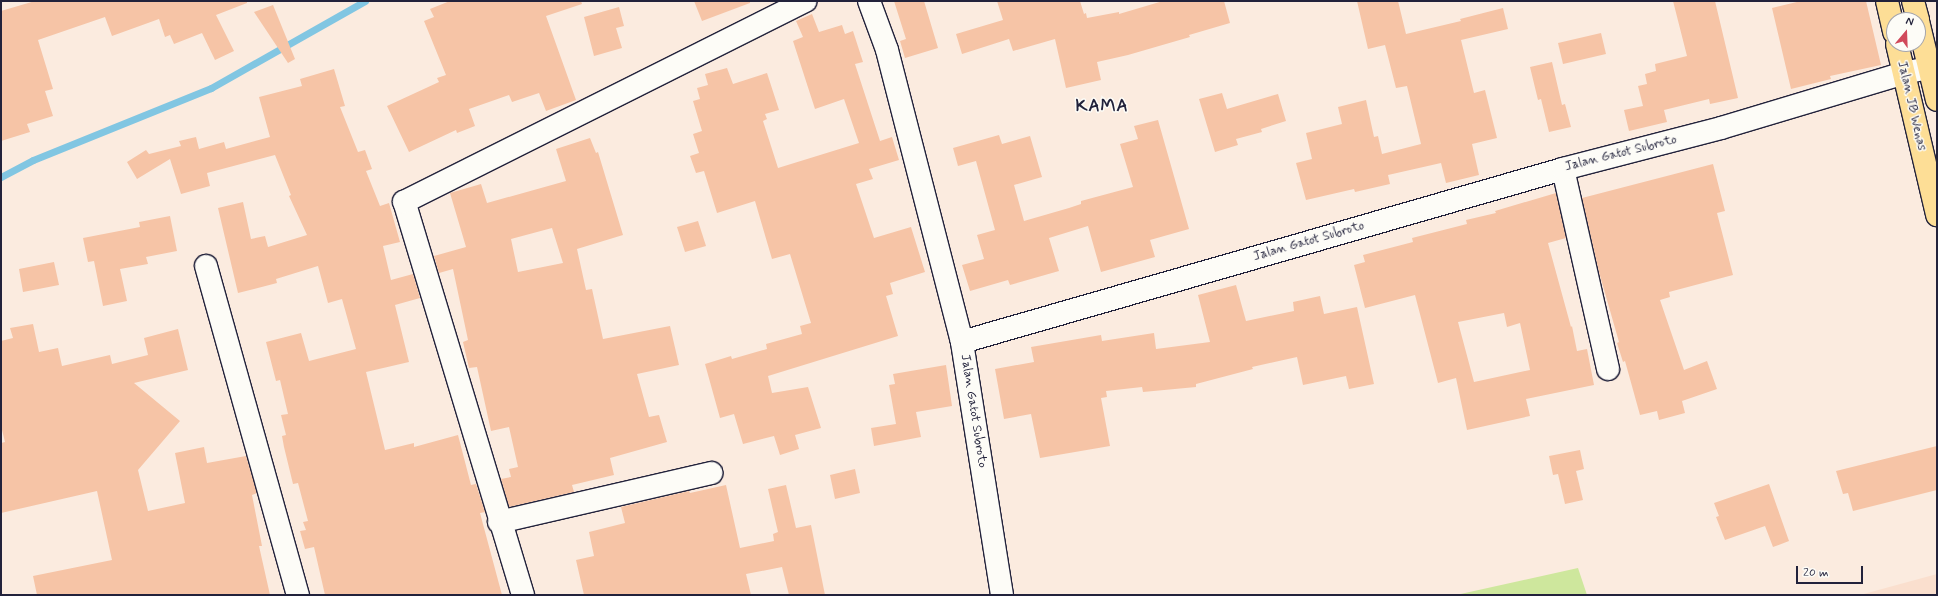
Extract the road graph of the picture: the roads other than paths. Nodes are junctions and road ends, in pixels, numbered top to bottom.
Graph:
1 (806, 1) edge
2 (869, 1) edge
3 (1887, 1) edge
4 (1913, 1) edge
5 (1889, 12) edge
6 (1916, 12) edge
7 (1926, 44) edge
8 (1899, 52) edge
9 (1934, 67) edge
10 (1904, 73) junction
11 (1937, 100) edge
12 (1563, 169) junction
13 (1937, 215) edge
14 (206, 266) dead end
15 (962, 342) junction
16 (1608, 369) dead end
17 (711, 473) dead end
18 (499, 522) junction
19 (298, 595) edge
20 (523, 595) edge
21 (1002, 595) edge

1 - 18 street
2 - 15 street
3 - 5 main road
4 - 6 main road, Jalan JB Wenas
7 - 9 main road, Jalan JB Wenas
8 - 10 main road, Jalan JB Wenas
9 - 10 street, Jalan Gatot Subroto
9 - 11 main road, Jalan JB Wenas
10 - 12 street, Jalan Gatot Subroto
10 - 13 main road, Jalan JB Wenas
12 - 15 street, Jalan Gatot Subroto
12 - 16 street
14 - 19 street
15 - 21 street, Jalan Gatot Subroto
17 - 18 street
18 - 20 street

